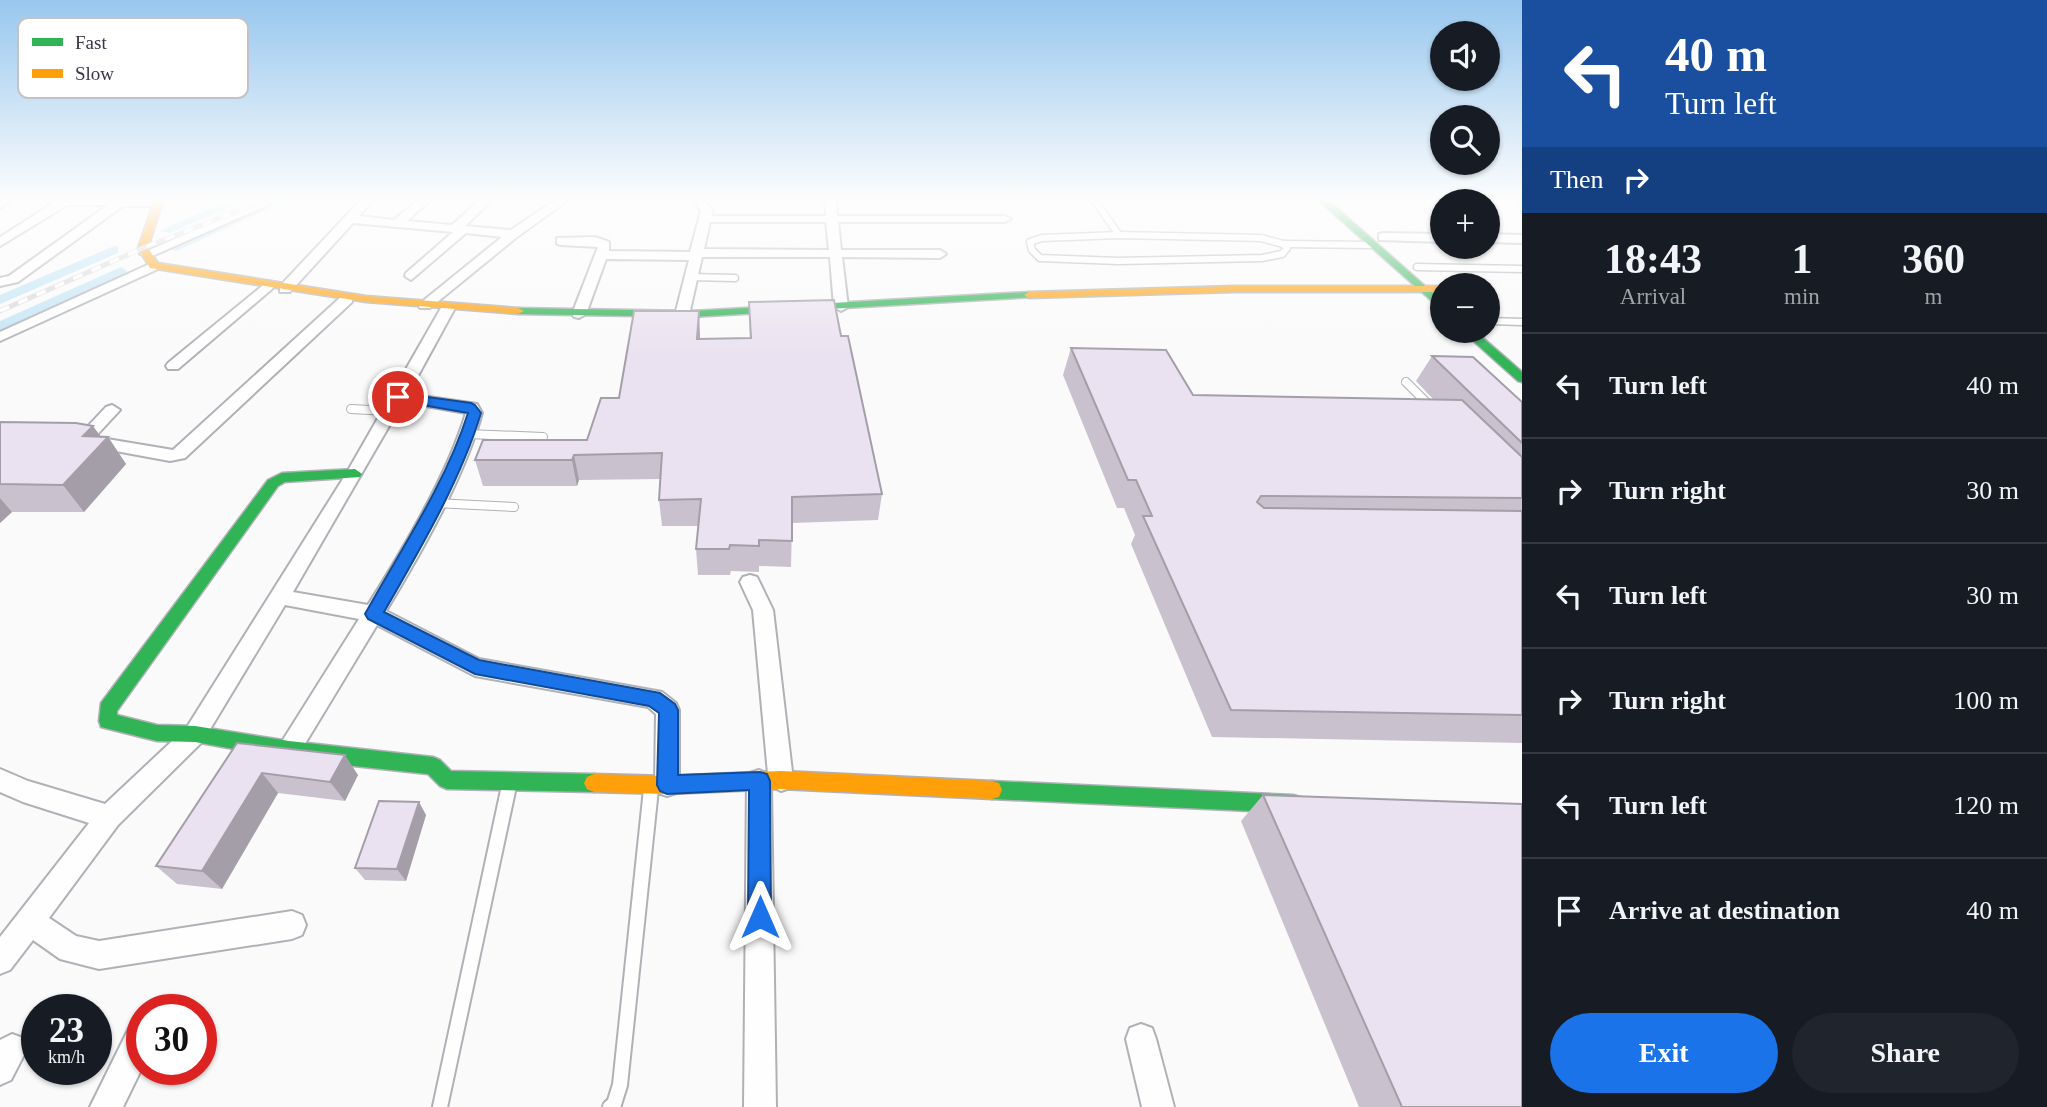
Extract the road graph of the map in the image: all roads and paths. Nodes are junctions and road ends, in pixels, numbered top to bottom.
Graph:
1 (837, 252) edge
2 (50, 253) edge
3 (146, 253) edge
4 (165, 253) edge
5 (319, 253) edge
6 (435, 253) edge
7 (490, 253) edge
8 (790, 253) edge
9 (871, 253) edge
10 (1034, 253) edge
11 (1283, 253) edge
12 (1385, 253) edge
13 (1392, 253) edge
14 (695, 254) junction
15 (940, 254) dead end
16 (601, 255) joint
17 (150, 260) junction
18 (1418, 267) junction
19 (1522, 269) edge
20 (411, 276) dead end
21 (690, 277) junction
22 (736, 278) dead end
23 (1430, 278) edge
24 (0, 282) edge
25 (267, 286) junction
26 (285, 289) junction
27 (1421, 289) junction
28 (1430, 289) edge
29 (1430, 297) edge
30 (347, 299) junction
31 (425, 305) junction
32 (841, 307) junction
33 (448, 308) junction
34 (579, 314) junction
35 (681, 315) junction
36 (1500, 322) edge
37 (1511, 322) junction
38 (1522, 322) edge
39 (1522, 331) edge
40 (0, 337) edge
41 (1500, 338) edge
42 (1482, 343) edge
43 (1522, 357) edge
44 (173, 366) dead end
45 (1522, 378) edge
46 (1406, 382) dead end
47 (393, 404) junction
48 (351, 409) dead end
49 (112, 410) dead end
50 (1435, 412) edge
51 (468, 434) junction
52 (543, 437) edge
53 (355, 474) junction
54 (435, 503) junction
55 (514, 508) dead end
56 (750, 582) dead end
57 (281, 597) junction
58 (374, 614) junction
59 (195, 734) junction
60 (289, 750) junction
61 (0, 780) edge
62 (770, 780) junction
63 (510, 781) junction
64 (659, 785) junction
65 (1314, 805) edge
66 (109, 817) junction
67 (28, 920) junction
68 (292, 925) dead end
69 (0, 960) edge
70 (1140, 1039) dead end
71 (126, 1067) edge
72 (106, 1107) edge
73 (440, 1107) edge
74 (610, 1107) edge
75 (760, 1107) edge
76 (1158, 1107) edge

1 - 32 street
2 - 24 street
3 - 17 street
4 - 17 street
5 - 26 street
6 - 20 street
7 - 31 street
8 - 14 street
9 - 15 street
10 - 11 lane
12 - 27 street
13 - 18 street
14 - 16 street
14 - 21 street
16 - 34 street
17 - 25 street
17 - 40 street
18 - 19 lane
18 - 23 street
21 - 22 lane
21 - 35 street
25 - 26 street
25 - 44 street
26 - 30 street
27 - 28 street
27 - 29 street
27 - 32 street
30 - 31 street
30 - 49 street
31 - 33 street
32 - 35 street
33 - 34 street
33 - 47 street
34 - 35 street
36 - 37 lane
37 - 38 lane
37 - 39 lane
41 - 43 street
42 - 45 street
46 - 50 lane
47 - 48 lane
47 - 51 street
47 - 53 street
51 - 52 lane
51 - 54 street
53 - 57 street
53 - 59 street
54 - 55 lane
54 - 58 street
56 - 62 street
57 - 58 street
57 - 59 street
58 - 60 street
58 - 64 street
59 - 60 street
59 - 66 street
60 - 63 street
61 - 66 street
62 - 64 street
62 - 65 street
62 - 75 street
63 - 64 street
63 - 73 lane
64 - 74 lane
66 - 67 street
67 - 68 street
67 - 69 street
70 - 76 street
71 - 72 street

